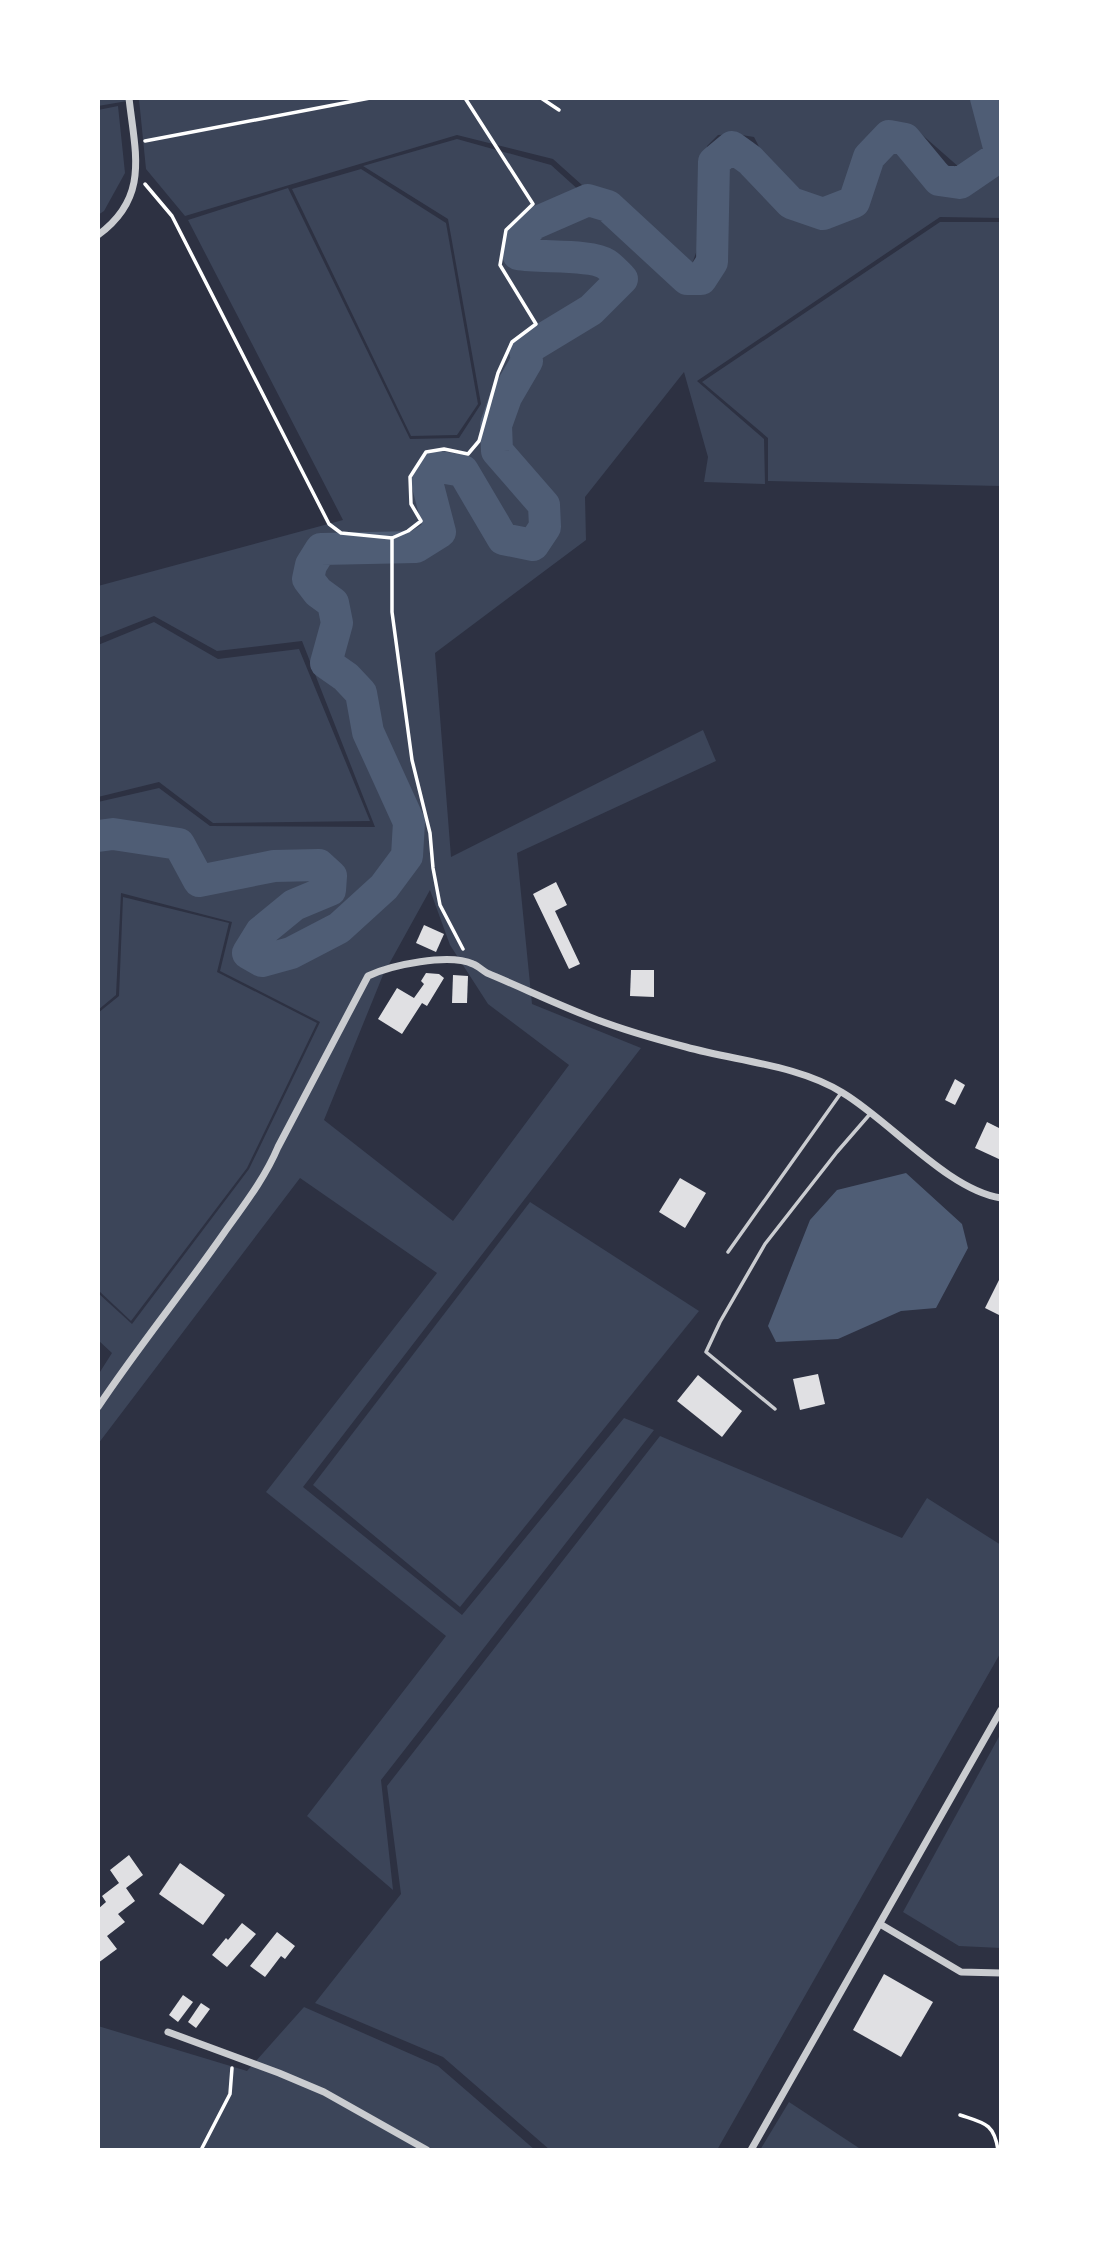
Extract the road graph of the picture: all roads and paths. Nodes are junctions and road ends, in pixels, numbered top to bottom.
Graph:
1 (129, 98) edge
2 (370, 98) edge
3 (465, 98) edge
4 (541, 98) edge
5 (559, 110) dead end
6 (134, 144) junction
7 (137, 174) junction
8 (98, 235) edge
9 (391, 538) junction
10 (471, 962) junction
11 (842, 1091) junction
12 (872, 1113) junction
13 (1001, 1198) edge
14 (729, 1252) dead end
15 (98, 1407) edge
16 (775, 1409) dead end
17 (1001, 1710) edge
18 (880, 1924) junction
19 (1001, 1973) edge
20 (168, 2032) dead end
21 (234, 2055) junction
22 (960, 2115) dead end
23 (201, 2150) edge
24 (428, 2150) edge
25 (751, 2150) edge
26 (998, 2150) edge

1 - 6 street
2 - 6 path
3 - 9 path
4 - 5 path
6 - 7 street
7 - 8 street
7 - 9 path
9 - 10 path
10 - 11 street
10 - 15 street
11 - 12 street
11 - 14 lane
12 - 13 street
12 - 16 lane
17 - 18 street
18 - 19 street
18 - 25 street
20 - 21 street
21 - 23 path
21 - 24 street
22 - 26 path

